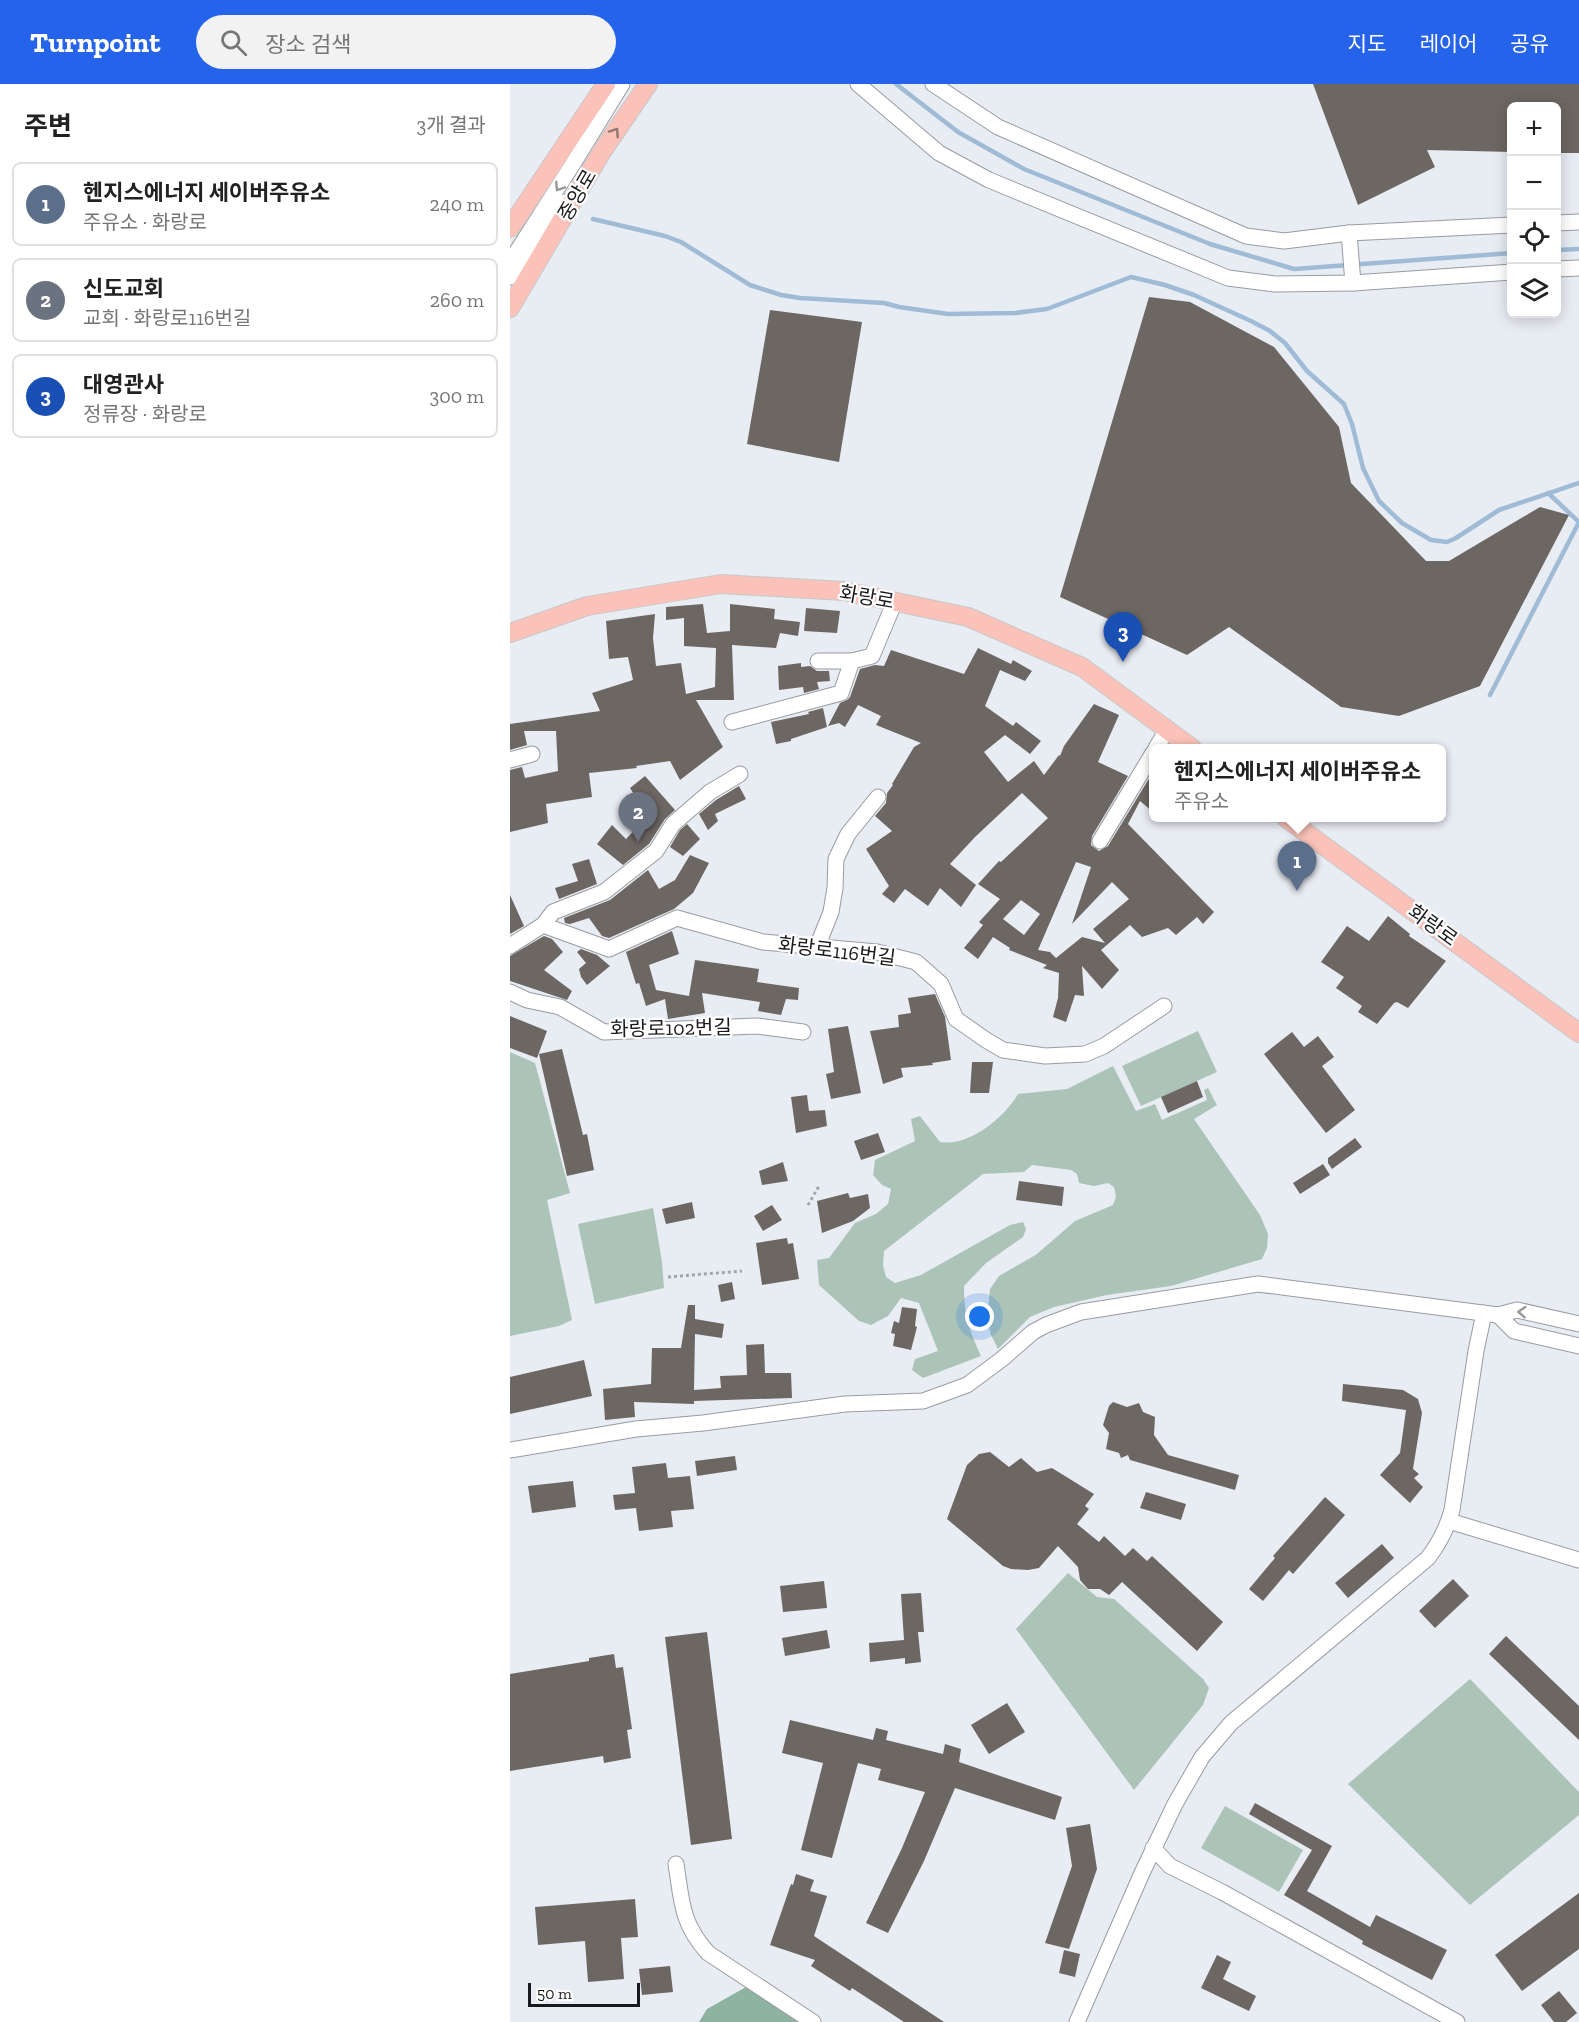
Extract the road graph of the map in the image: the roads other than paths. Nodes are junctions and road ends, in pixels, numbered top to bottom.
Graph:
1 (606, 84) edge
2 (622, 84) edge
3 (648, 84) edge
4 (858, 84) edge
5 (933, 84) edge
6 (601, 153) junction
7 (1579, 222) edge
8 (1561, 223) edge
9 (1507, 225) edge
10 (510, 228) edge
11 (1349, 233) junction
12 (510, 262) edge
13 (1579, 268) edge
14 (1561, 269) edge
15 (1507, 272) edge
16 (510, 277) edge
17 (1353, 283) junction
18 (510, 308) edge
19 (895, 601) junction
20 (510, 633) edge
21 (818, 661) dead end
22 (852, 662) junction
23 (732, 722) dead end
24 (1167, 730) junction
25 (1158, 744) edge
26 (1186, 744) edge
27 (532, 754) dead end
28 (510, 760) edge
29 (1149, 760) edge
30 (740, 774) dead end
31 (878, 797) dead end
32 (1291, 822) edge
33 (1100, 841) dead end
34 (543, 925) junction
35 (510, 946) edge
36 (817, 947) junction
37 (510, 992) edge
38 (1164, 1006) dead end
39 (803, 1032) dead end
40 (1579, 1033) edge
41 (1491, 1314) junction
42 (1579, 1324) edge
43 (1579, 1346) edge
44 (510, 1450) edge
45 (1449, 1521) junction
46 (1579, 1560) edge
47 (1153, 1848) junction
48 (676, 1864) dead end
49 (813, 2022) edge
50 (1077, 2022) edge
51 (1457, 2022) edge

1 - 10 main road, 중앙로
2 -> 12 street
6 -> 3 main road, 중앙로
4 - 17 street
5 - 11 street
6 - 16 street
6 - 18 main road, 중앙로
7 - 8 street
9 - 11 street
11 - 17 street
13 - 14 street
15 - 17 street
19 - 20 main road, 화랑로
19 - 22 street
19 - 24 main road, 화랑로
21 - 22 street
22 - 23 street
24 - 25 street
24 - 26 main road, 화랑로
27 - 28 street
29 - 33 street
30 - 34 street
31 - 36 street
32 - 40 main road, 화랑로
34 - 35 street
34 - 36 street, 화랑로116번길
36 - 38 street, 화랑로116번길
37 - 39 street, 화랑로102번길
42 -> 41 street
41 - 43 street
41 - 44 street
41 - 45 street
45 - 46 street
45 - 47 street
47 - 50 street
47 - 51 street
48 - 49 street

